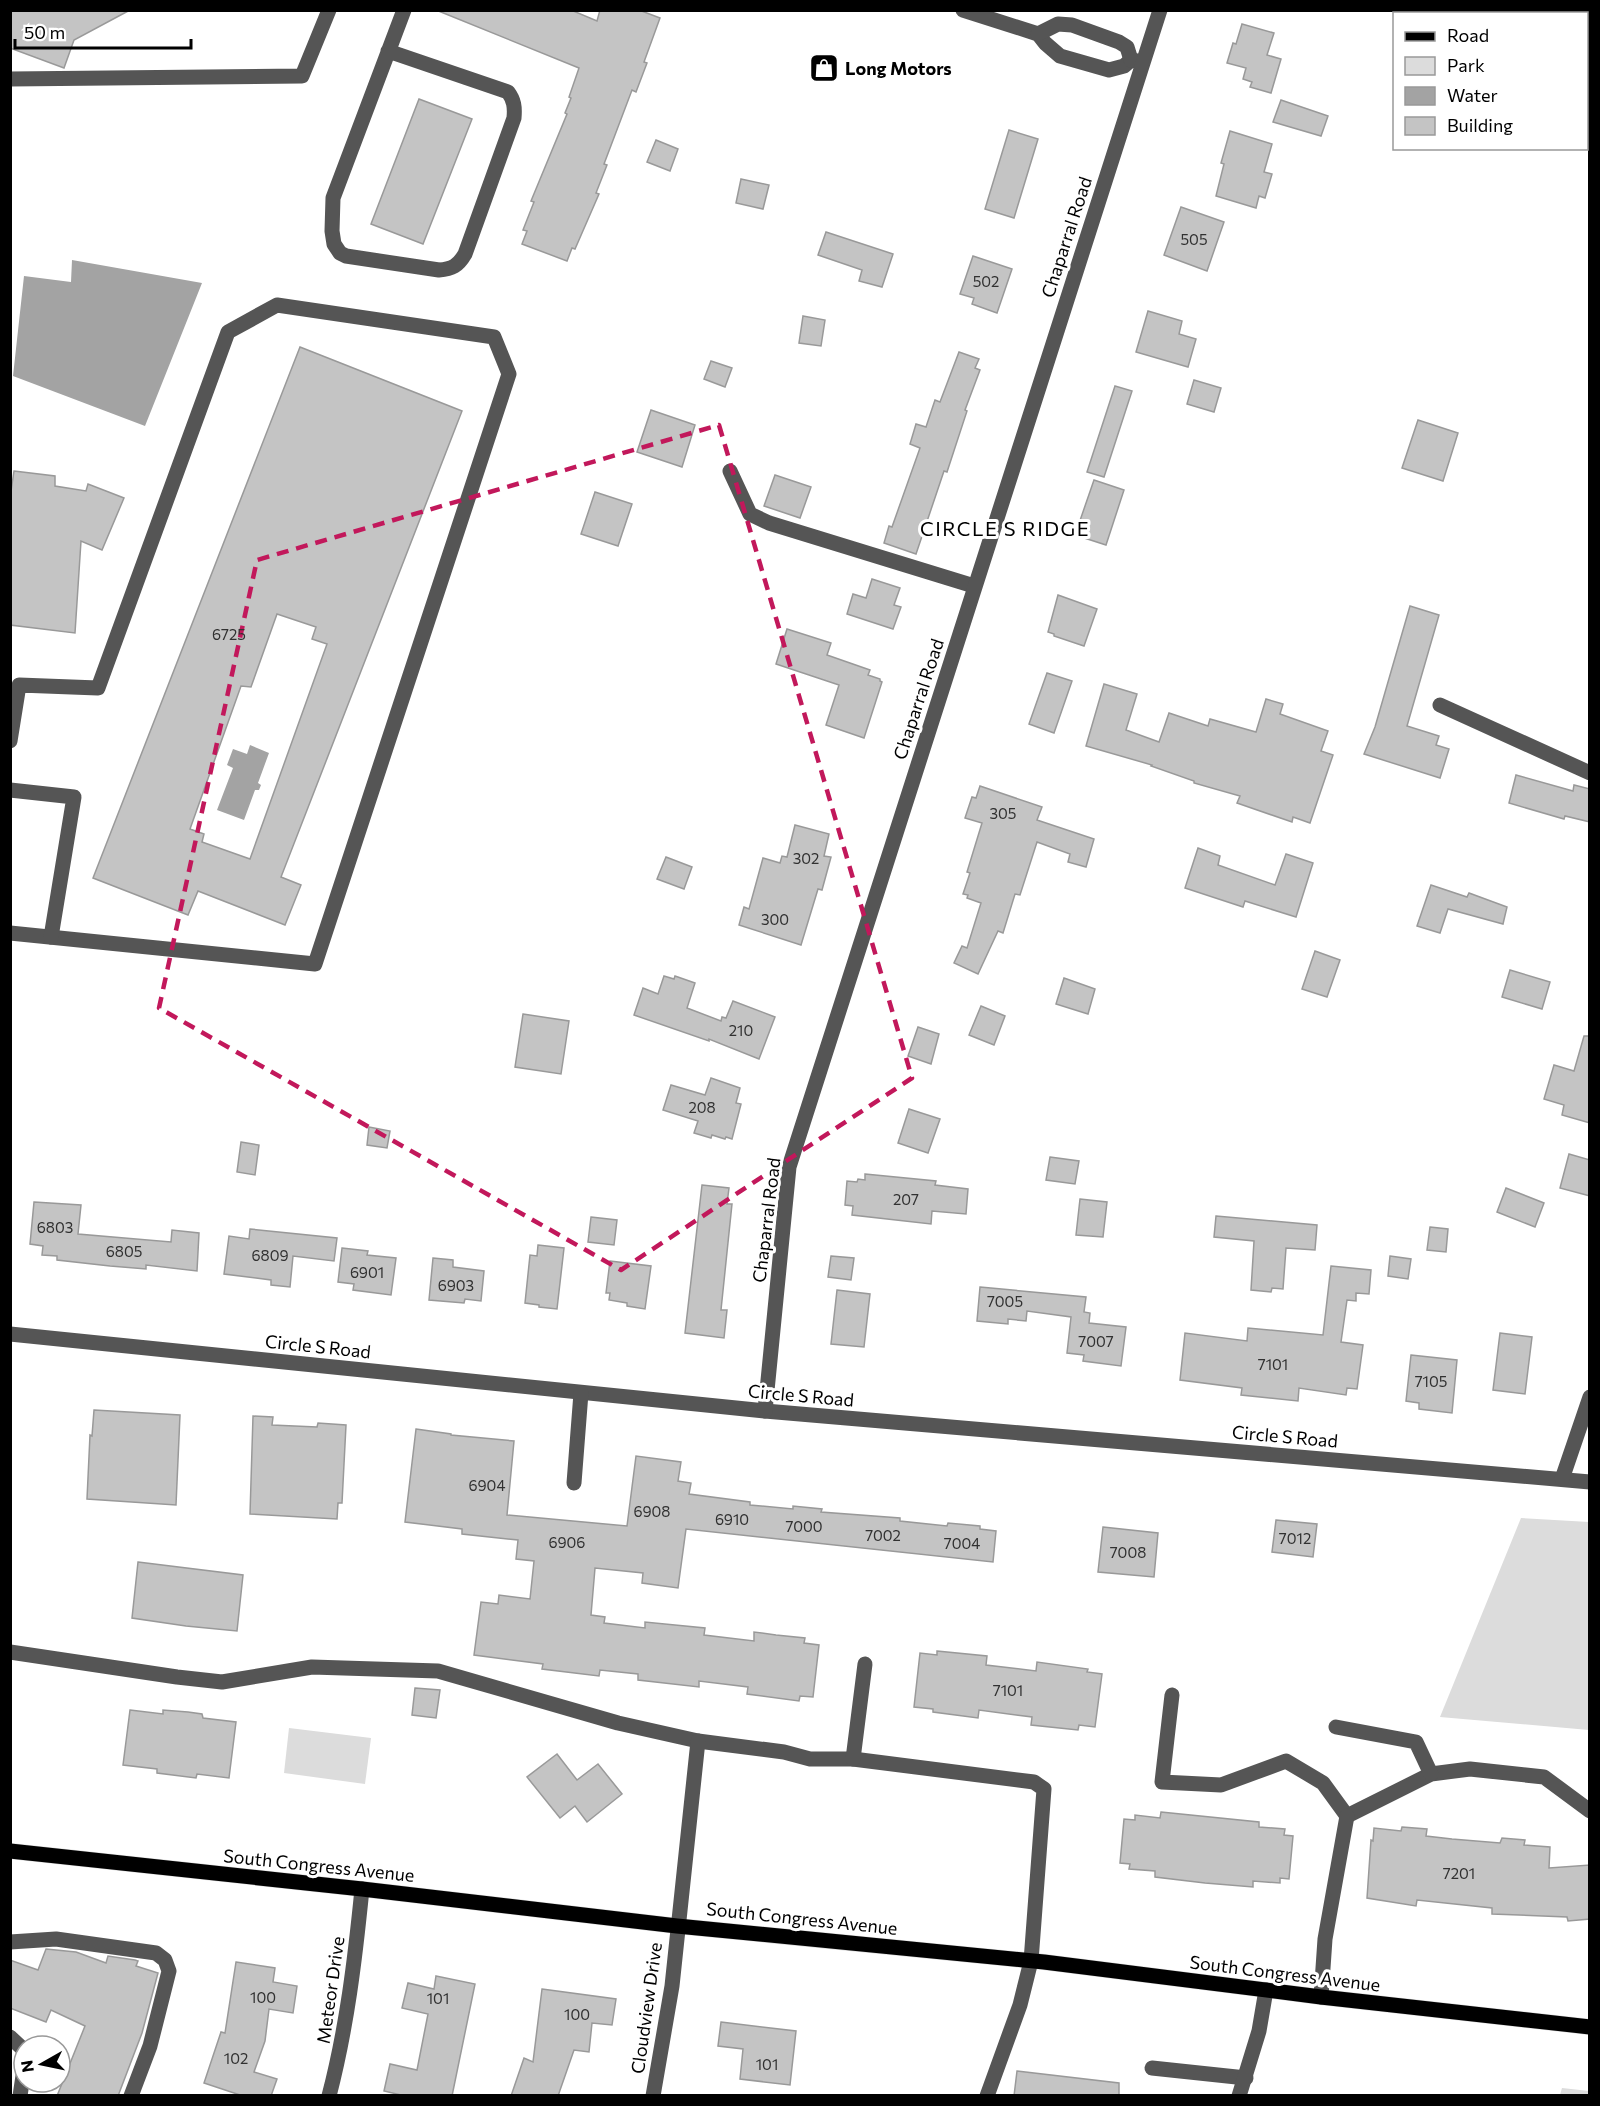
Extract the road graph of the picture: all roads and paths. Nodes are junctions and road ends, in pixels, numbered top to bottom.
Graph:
1 (329, 10) edge
2 (404, 10) edge
3 (963, 10) edge
4 (1160, 10) edge
5 (1038, 34) junction
6 (388, 51) junction
7 (1137, 61) junction
8 (10, 79) edge
9 (730, 471) dead end
10 (974, 586) junction
11 (1440, 705) dead end
12 (10, 741) edge
13 (1590, 772) edge
14 (10, 790) edge
15 (10, 933) edge
16 (51, 937) junction
17 (10, 1334) edge
18 (581, 1393) junction
19 (1590, 1397) edge
20 (765, 1411) junction
21 (1562, 1479) junction
22 (1590, 1482) edge
23 (574, 1484) dead end
24 (10, 1652) edge
25 (865, 1664) dead end
26 (1172, 1695) dead end
27 (1336, 1727) dead end
28 (698, 1741) junction
29 (853, 1759) junction
30 (1431, 1774) junction
31 (1590, 1811) edge
32 (1347, 1816) junction
33 (10, 1851) edge
34 (362, 1889) junction
35 (677, 1926) junction
36 (10, 1942) edge
37 (1031, 1961) junction
38 (1266, 1990) junction
39 (1321, 1997) junction
40 (1590, 2027) edge
41 (1152, 2068) dead end
42 (1246, 2079) junction
43 (131, 2096) edge
44 (329, 2096) edge
45 (653, 2096) edge
46 (987, 2096) edge
47 (1239, 2096) edge

1 - 8 street
2 - 6 street
3 - 5 street
4 - 7 street, Chaparral Road
5 - 7 street
5 - 7 street
6 - 6 street
7 - 10 street, Chaparral Road
9 - 10 street
10 - 20 street, Chaparral Road
11 - 13 street
12 - 16 street
14 - 16 street
15 - 16 street
17 - 18 street, Circle S Road
18 - 20 street, Circle S Road
18 - 23 street
19 - 21 street
20 - 21 street, Circle S Road
21 - 22 street, Circle S Road
24 - 28 street
25 - 29 street
26 - 32 street
27 - 30 street
28 - 29 street
28 - 35 street, Cloudview Drive
29 - 37 street
30 - 31 street
30 - 32 street
32 - 39 street
33 - 34 main road, South Congress Avenue
34 - 35 main road, South Congress Avenue
34 - 44 street, Meteor Drive
35 - 37 main road, South Congress Avenue
35 - 45 street, Cloudview Drive
36 - 43 street
37 - 38 main road, South Congress Avenue
37 - 46 street
38 - 39 main road, South Congress Avenue
38 - 42 street
39 - 40 main road, South Congress Avenue
41 - 42 street
42 - 47 street

